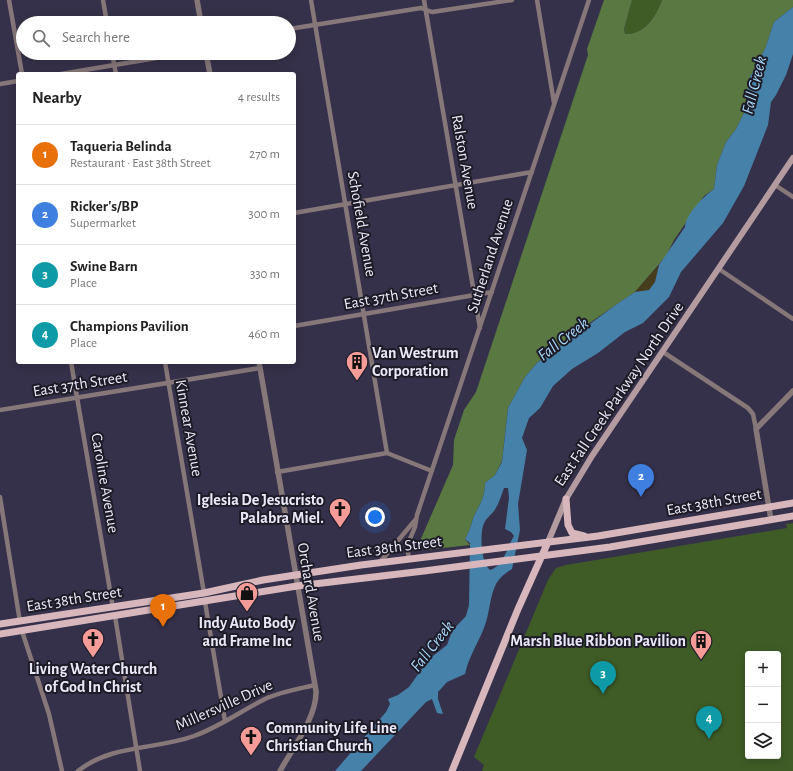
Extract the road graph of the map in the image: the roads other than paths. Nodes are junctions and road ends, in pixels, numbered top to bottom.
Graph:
1 (9, 0) edge
2 (104, 0) edge
3 (197, 0) edge
4 (311, 0) edge
5 (424, 0) edge
6 (512, 0) edge
7 (537, 0) edge
8 (589, 0) edge
9 (426, 10) junction
10 (106, 16) edge
11 (200, 16) edge
12 (315, 25) junction
13 (296, 28) edge
14 (16, 40) edge
15 (20, 60) edge
16 (113, 60) edge
17 (144, 60) edge
18 (207, 60) edge
19 (114, 65) junction
20 (22, 72) edge
21 (73, 72) edge
22 (116, 72) edge
23 (210, 72) edge
24 (16, 81) edge
25 (0, 84) edge
26 (554, 104) junction
27 (793, 158) edge
28 (532, 172) junction
29 (775, 185) junction
30 (455, 186) junction
31 (793, 197) edge
32 (345, 204) junction
33 (296, 213) edge
34 (719, 269) junction
35 (492, 292) junction
36 (474, 295) junction
37 (364, 313) junction
38 (793, 319) edge
39 (296, 326) edge
40 (480, 328) junction
41 (663, 352) junction
42 (71, 364) edge
43 (165, 364) edge
44 (259, 365) edge
45 (168, 383) junction
46 (793, 391) edge
47 (77, 397) junction
48 (0, 410) edge
49 (756, 429) junction
50 (387, 453) junction
51 (432, 471) junction
52 (278, 472) junction
53 (0, 497) edge
54 (566, 499) junction
55 (793, 503) edge
56 (769, 507) junction
57 (793, 516) edge
58 (416, 519) junction
59 (771, 520) junction
60 (598, 536) junction
61 (548, 542) junction
62 (542, 555) junction
63 (408, 559) junction
64 (380, 563) junction
65 (295, 575) junction
66 (297, 586) junction
67 (204, 593) junction
68 (205, 602) junction
69 (113, 608) junction
70 (115, 616) junction
71 (20, 622) junction
72 (0, 624) edge
73 (22, 631) junction
74 (0, 634) edge
75 (315, 685) junction
76 (225, 721) junction
77 (136, 748) junction
78 (62, 771) edge
79 (78, 771) edge
80 (140, 771) edge
81 (280, 771) edge
82 (452, 771) edge

1 - 14 street
2 - 10 street
3 - 11 street
4 - 12 street, Schofield Avenue
5 - 9 street, Ralston Avenue
6 - 9 street
7 - 26 street
8 - 26 street, Sutherland Avenue
9 - 12 street
9 - 30 street, Ralston Avenue
12 - 13 street
12 - 32 street, Schofield Avenue
15 - 20 street
16 - 19 street
17 - 19 street
18 - 23 street
19 - 21 street
19 - 22 street
24 - 25 street
26 - 28 street, Sutherland Avenue
27 - 29 main road, East Fall Creek Parkway North Drive
28 - 30 street
28 - 35 street, Sutherland Avenue
29 - 31 street
29 - 34 main road, East Fall Creek Parkway North Drive
30 - 32 street
30 - 36 street, Ralston Avenue
32 - 33 street
32 - 37 street, Schofield Avenue
34 - 38 street
34 - 41 main road, East Fall Creek Parkway North Drive
35 - 36 street, East 37th Street
35 - 40 street, Sutherland Avenue
36 - 37 street, East 37th Street
36 - 40 street, Ralston Avenue
37 - 39 street, East 37th Street
37 - 50 street, Schofield Avenue
40 - 51 street, Sutherland Avenue
41 - 49 street
41 - 54 main road, East Fall Creek Parkway North Drive
42 - 47 street, Caroline Avenue
43 - 45 street, Kinnear Avenue
44 - 45 street, East 37th Street
44 - 52 street, Orchard Avenue
45 - 47 street, East 37th Street
45 - 67 street, Kinnear Avenue
46 - 49 street
47 - 48 street, East 37th Street
47 - 69 street, Caroline Avenue
49 - 56 street
50 - 51 street
50 - 52 street
51 - 58 street, Sutherland Avenue
52 - 65 street, Orchard Avenue
53 - 71 street
54 - 60 main road
54 - 61 main road, East Fall Creek Parkway North Drive
55 - 56 main road, East 38th Street
56 - 59 street
56 - 60 main road, East 38th Street
57 - 59 main road, East 38th Street
58 - 63 street, Sutherland Avenue
58 - 64 street, Sutherland Avenue
59 - 62 main road, East 38th Street
60 - 61 main road, East 38th Street
61 - 62 main road, East Fall Creek Parkway North Drive
61 - 63 main road, East 38th Street
62 - 66 main road, East 38th Street
62 - 82 main road, East Fall Creek Parkway North Drive
63 - 64 main road, East 38th Street
64 - 65 main road, East 38th Street
65 - 66 street, Orchard Avenue
65 - 67 main road, East 38th Street
66 - 68 main road, East 38th Street
66 - 75 street, Orchard Avenue
67 - 69 main road, East 38th Street
68 - 70 main road, East 38th Street
68 - 76 street
69 - 71 main road, East 38th Street
70 - 73 main road, East 38th Street
70 - 77 street
71 - 72 main road, East 38th Street
73 - 74 main road, East 38th Street
73 - 78 street
75 - 76 street, Millersville Drive
75 - 81 street, Orchard Avenue
76 - 77 street, Millersville Drive
77 - 79 street, Millersville Drive
77 - 80 street

